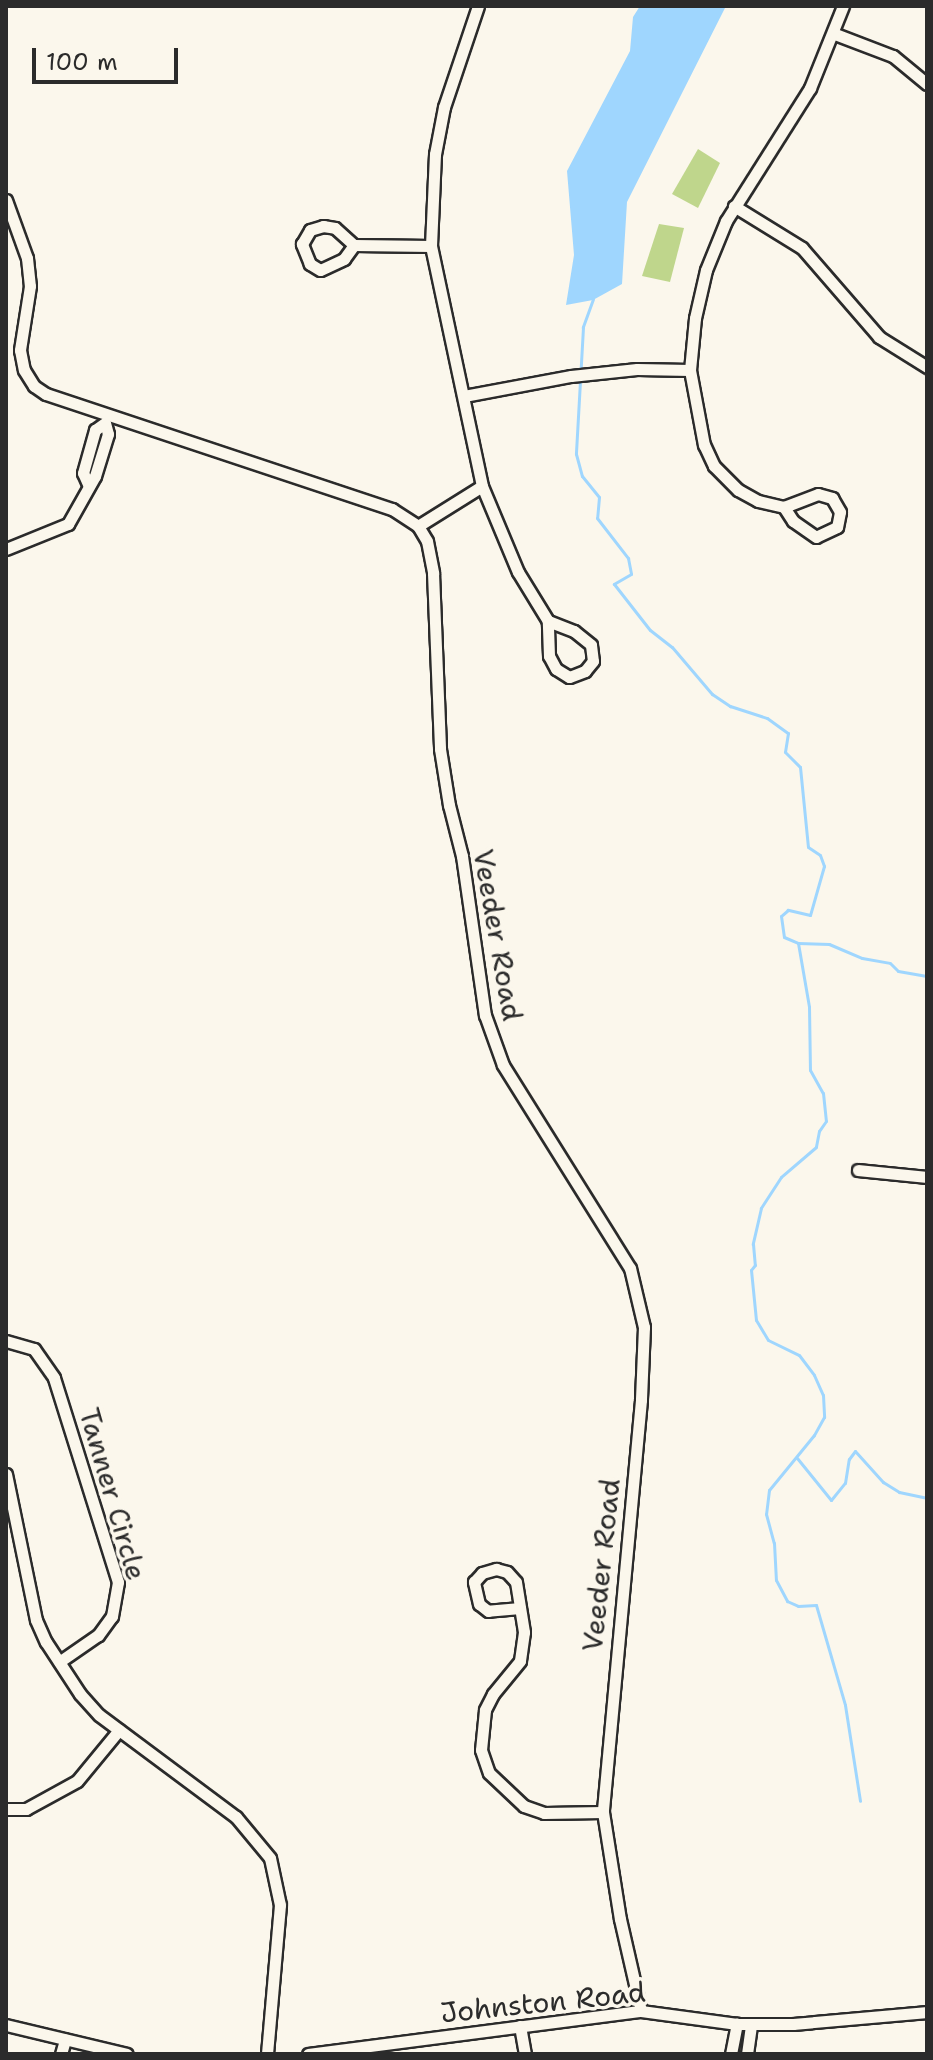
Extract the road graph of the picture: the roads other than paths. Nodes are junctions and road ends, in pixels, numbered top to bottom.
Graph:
1 (478, 6) edge
2 (843, 6) edge
3 (835, 34) junction
4 (927, 84) edge
5 (6, 200) edge
6 (734, 206) junction
7 (354, 245) junction
8 (431, 246) junction
9 (927, 367) edge
10 (690, 370) junction
11 (464, 396) junction
12 (106, 418) junction
13 (482, 486) junction
14 (784, 507) junction
15 (418, 526) junction
16 (6, 549) edge
17 (548, 621) junction
18 (858, 1170) dead end
19 (927, 1177) edge
20 (6, 1341) edge
21 (6, 1474) edge
22 (520, 1608) junction
23 (59, 1662) junction
24 (119, 1730) junction
25 (6, 1809) edge
26 (603, 1812) junction
27 (641, 2011) junction
28 (927, 2012) edge
29 (737, 2024) junction
30 (751, 2024) junction
31 (6, 2025) edge
32 (520, 2026) junction
33 (65, 2040) junction
34 (61, 2054) edge
35 (127, 2054) edge
36 (267, 2054) edge
37 (308, 2054) edge
38 (525, 2054) edge
39 (731, 2054) edge
40 (747, 2054) edge

1 - 8 street
2 - 3 street
3 - 4 street
3 - 6 street
5 - 12 street
6 - 9 street
6 - 10 street
7 - 7 street
7 - 8 street
8 - 11 street
10 - 11 street
10 - 14 street
11 - 13 street
12 - 15 street
12 - 16 street
13 - 15 street
13 - 17 street
14 - 14 street
15 - 26 street, Veeder Road
17 - 17 street
18 - 19 street
20 - 23 street, Tanner Circle
21 - 23 street
22 - 22 street
22 - 26 street
23 - 24 street
24 - 25 street
24 - 36 street
26 - 27 street, Veeder Road
27 - 29 street, Johnston Road
27 - 32 street, Johnston Road
28 - 30 street, Johnston Road
29 - 30 street, Johnston Road
29 - 39 street
30 - 40 street
31 - 33 street
32 - 37 street, Johnston Road
32 - 38 street
33 - 34 street
33 - 35 street

